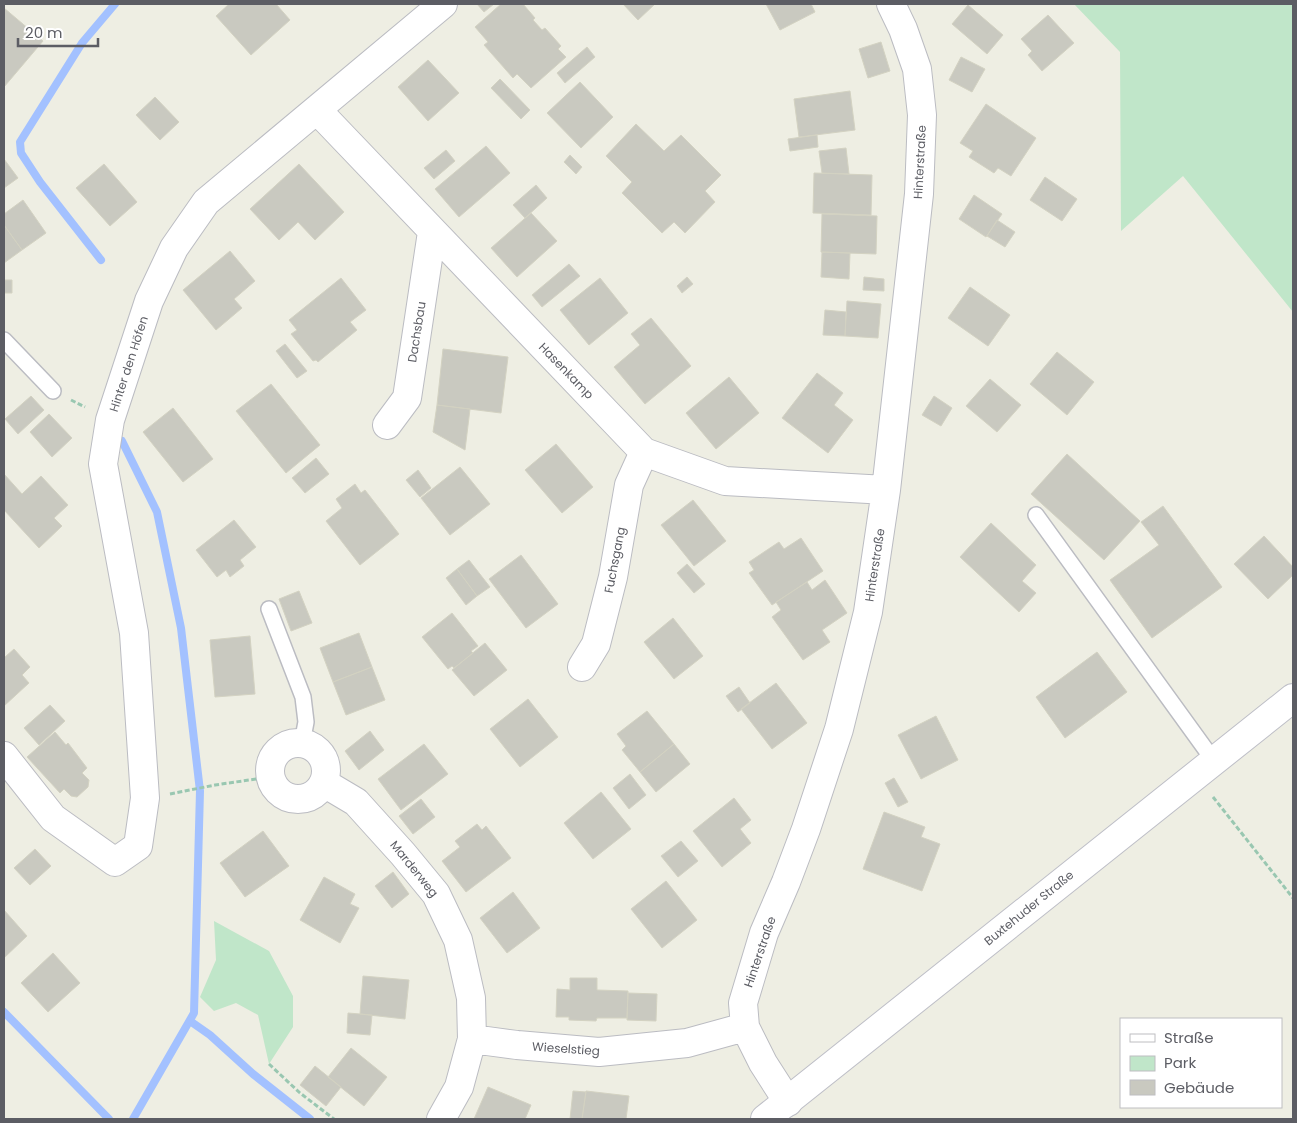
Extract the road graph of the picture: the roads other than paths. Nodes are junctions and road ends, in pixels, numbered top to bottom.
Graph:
1 (443, 4) edge
2 (891, 4) edge
3 (317, 110) junction
4 (432, 232) junction
5 (4, 340) edge
6 (53, 391) road end
7 (387, 426) dead end
8 (644, 452) junction
9 (886, 490) junction
10 (1036, 515) dead end
11 (269, 609) dead end
12 (582, 666) dead end
13 (1293, 698) edge
14 (302, 743) junction
15 (4, 756) edge
16 (1205, 768) junction
17 (324, 783) junction
18 (745, 1027) junction
19 (472, 1039) junction
20 (788, 1102) junction
21 (441, 1119) edge
22 (765, 1119) edge

1 - 3 street, Hinter den Höfen
2 - 9 street, Hinterstraße
3 - 4 street, Hasenkamp
3 - 15 street, Hinter den Höfen
4 - 7 street, Dachsbau
4 - 8 street, Hasenkamp
5 - 6 lane
8 - 9 street, Hasenkamp
8 - 12 street, Fuchsgang
9 - 18 street, Hinterstraße
10 - 16 lane
11 - 14 lane
13 - 16 street, Buxtehuder Straße
14 - 17 street
14 - 17 street
16 - 20 street, Buxtehuder Straße
17 - 19 street, Marderweg
18 - 19 street, Wieselstieg
18 - 20 street, Hinterstraße
19 - 21 street
20 - 22 street, Buxtehuder Straße

